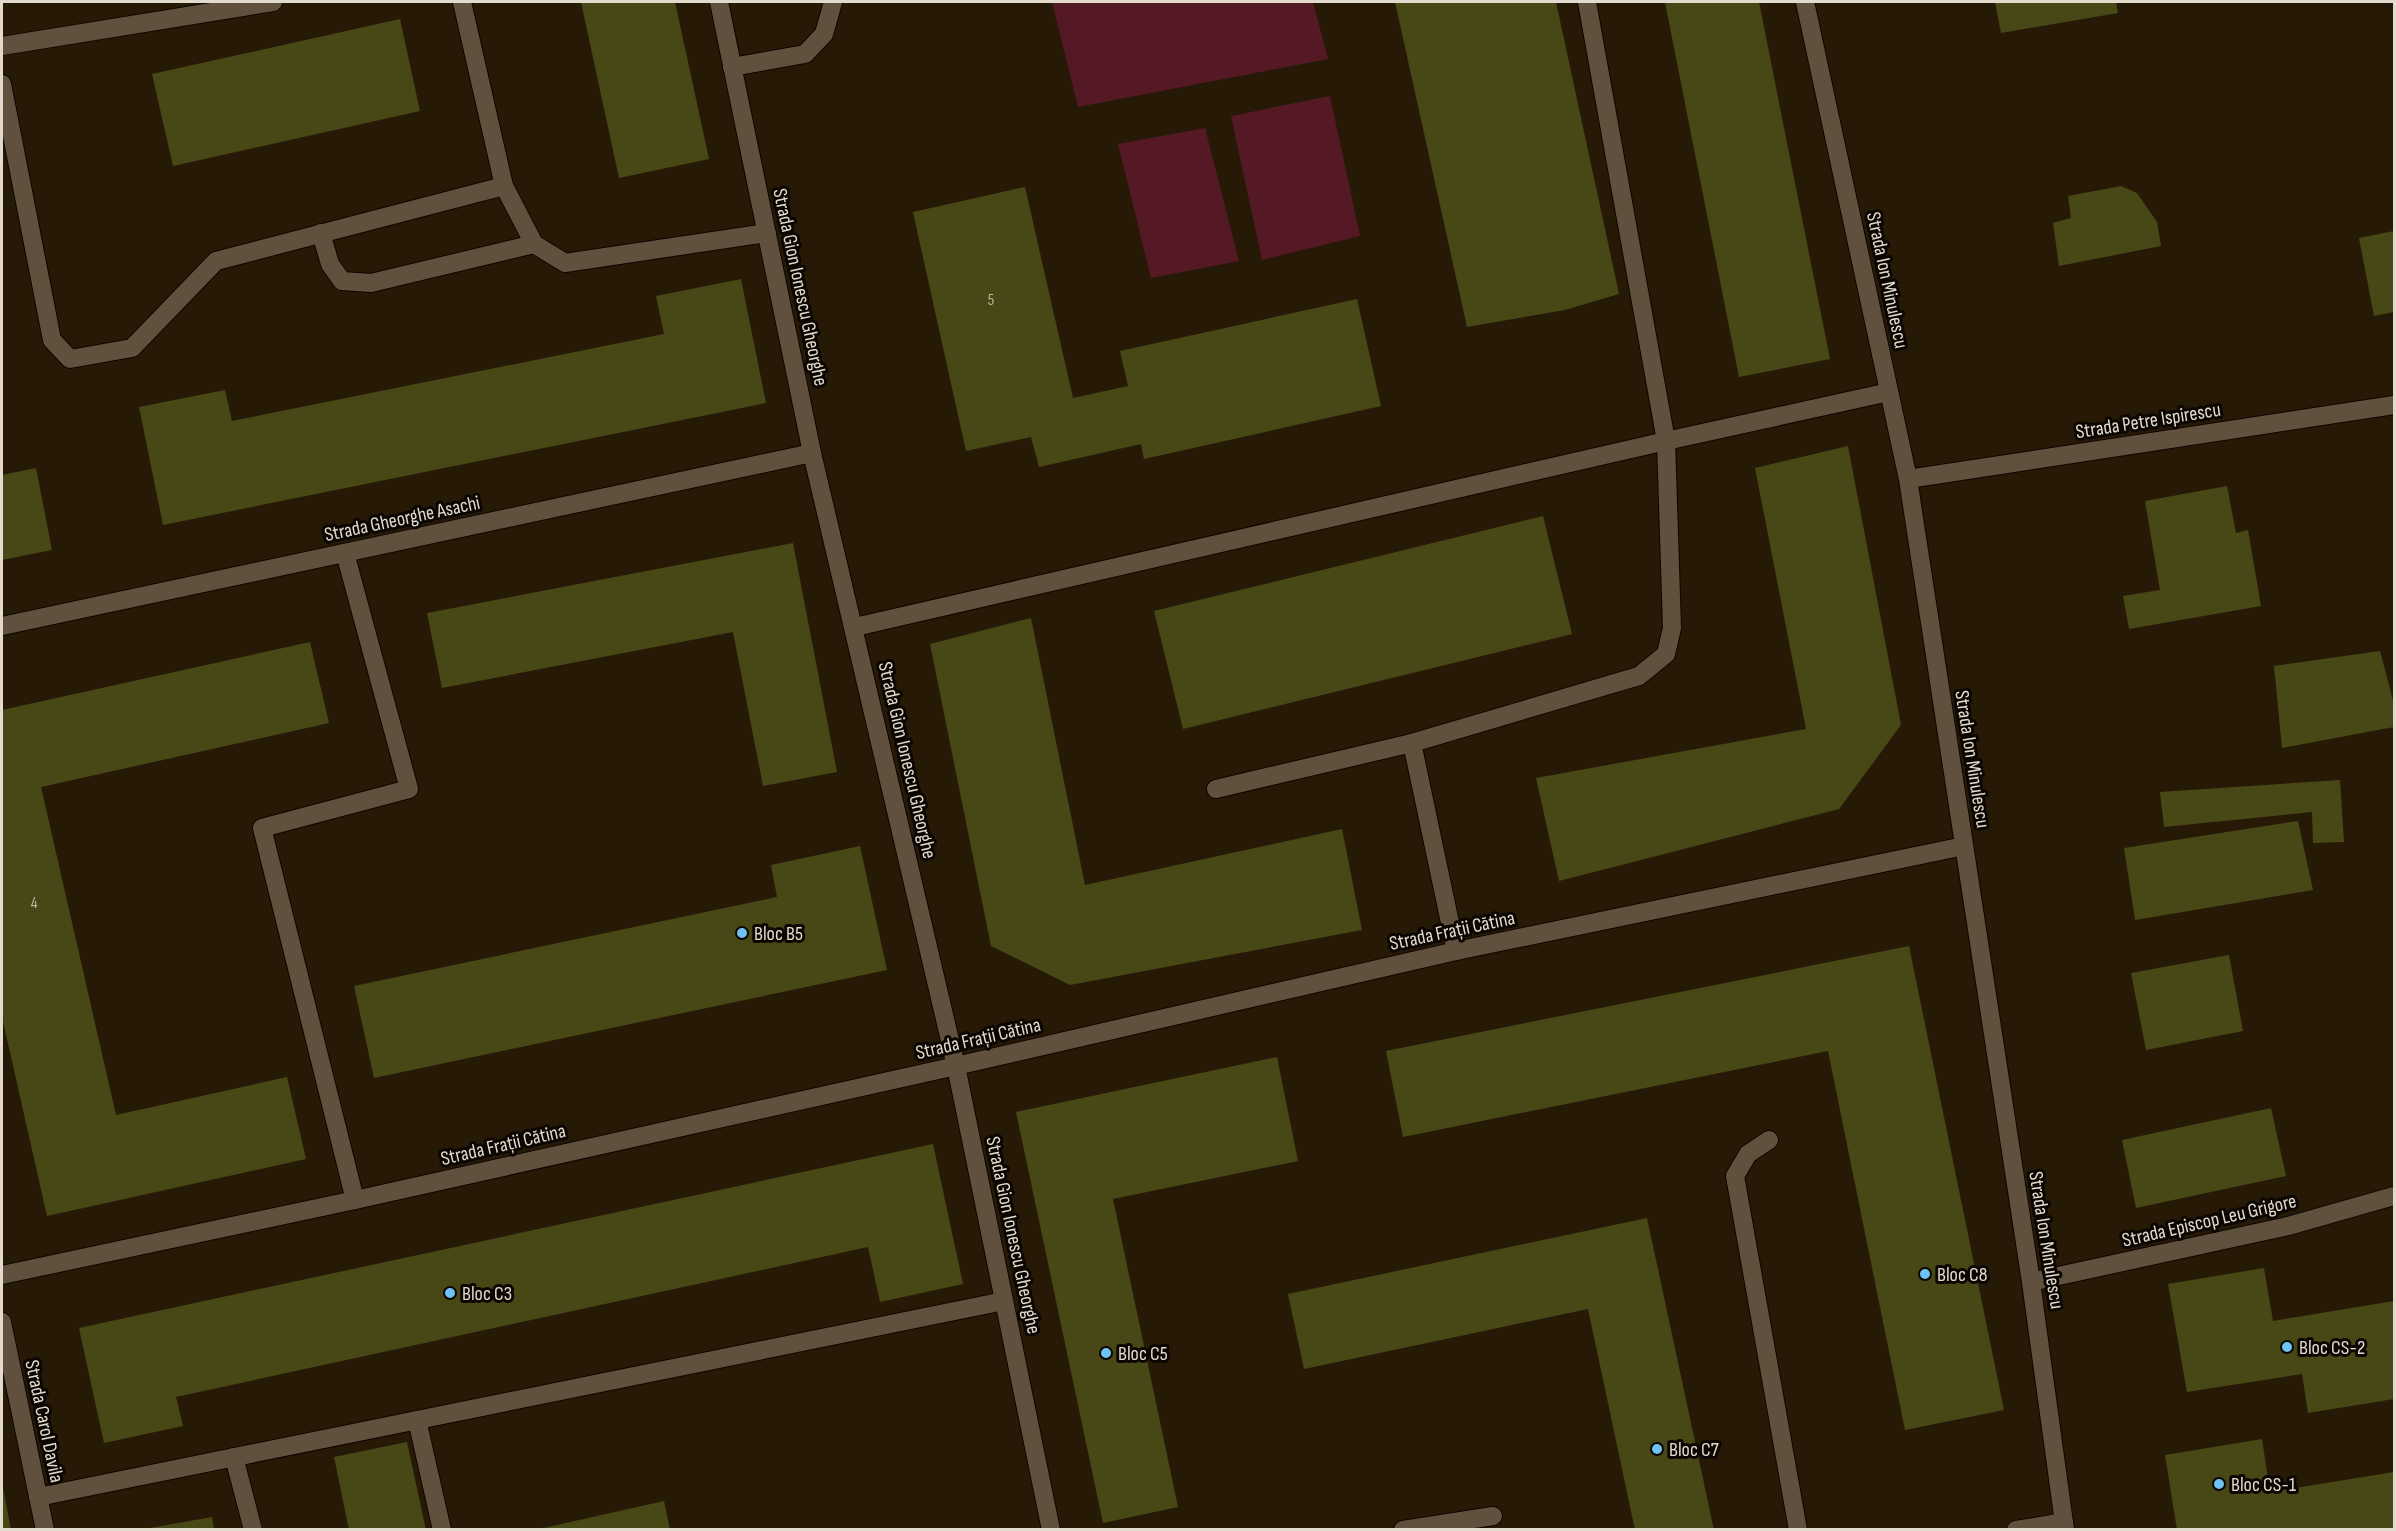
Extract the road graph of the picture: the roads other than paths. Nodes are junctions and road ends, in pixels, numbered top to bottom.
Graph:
1 (273, 2) edge
2 (462, 2) edge
3 (719, 2) edge
4 (833, 2) edge
5 (1587, 2) edge
6 (1806, 2) edge
7 (2, 46) edge
8 (732, 67) junction
9 (2, 84) edge
10 (504, 186) junction
11 (321, 233) junction
12 (767, 233) junction
13 (534, 244) junction
14 (1889, 392) junction
15 (2394, 405) edge
16 (1666, 441) junction
17 (812, 453) junction
18 (1908, 479) junction
19 (345, 553) junction
20 (2, 626) edge
21 (855, 627) junction
22 (1412, 742) junction
23 (1216, 789) dead end
24 (1964, 846) junction
25 (1456, 951) junction
26 (956, 1066) junction
27 (1769, 1140) dead end
28 (2394, 1196) edge
29 (355, 1200) junction
30 (2, 1275) edge
31 (2031, 1282) junction
32 (1004, 1301) junction
33 (2, 1322) edge
34 (417, 1420) junction
35 (234, 1457) junction
36 (38, 1497) junction
37 (1493, 1516) dead end
38 (2065, 1526) edge
39 (45, 1530) edge
40 (253, 1530) edge
41 (442, 1530) edge
42 (1051, 1530) edge
43 (1403, 1530) edge
44 (1798, 1530) edge
45 (2016, 1530) edge

1 - 7 street
2 - 10 street
3 - 8 street, Strada Gion Ionescu Gheorghe
4 - 8 street
5 - 16 street
6 - 14 street, Strada Ion Minulescu
8 - 12 street, Strada Gion Ionescu Gheorghe
9 - 11 street
10 - 11 street
10 - 13 street
11 - 13 street
12 - 13 street
12 - 17 street, Strada Gion Ionescu Gheorghe
14 - 16 street
14 - 18 street, Strada Ion Minulescu
15 - 18 street, Strada Petre Ispirescu
16 - 21 street
16 - 22 street
17 - 19 street, Strada Gheorghe Asachi
17 - 21 street, Strada Gion Ionescu Gheorghe
18 - 24 street, Strada Ion Minulescu
19 - 20 street, Strada Gheorghe Asachi
19 - 29 street
21 - 26 street, Strada Gion Ionescu Gheorghe
22 - 23 street
22 - 25 street
24 - 25 street, Strada Frații Cătina
24 - 31 street, Strada Ion Minulescu
25 - 26 street, Strada Frații Cătina
26 - 29 street, Strada Frații Cătina
26 - 32 street, Strada Gion Ionescu Gheorghe
27 - 44 street
28 - 31 street, Strada Episcop Leu Grigore
29 - 30 street, Strada Frații Cătina
31 - 38 street, Strada Ion Minulescu
32 - 34 street
32 - 42 street, Strada Gion Ionescu Gheorghe
33 - 36 street, Strada Carol Davila
34 - 35 street
34 - 41 street
35 - 36 street
35 - 40 street
36 - 39 street, Strada Carol Davila
37 - 43 street
38 - 45 street

